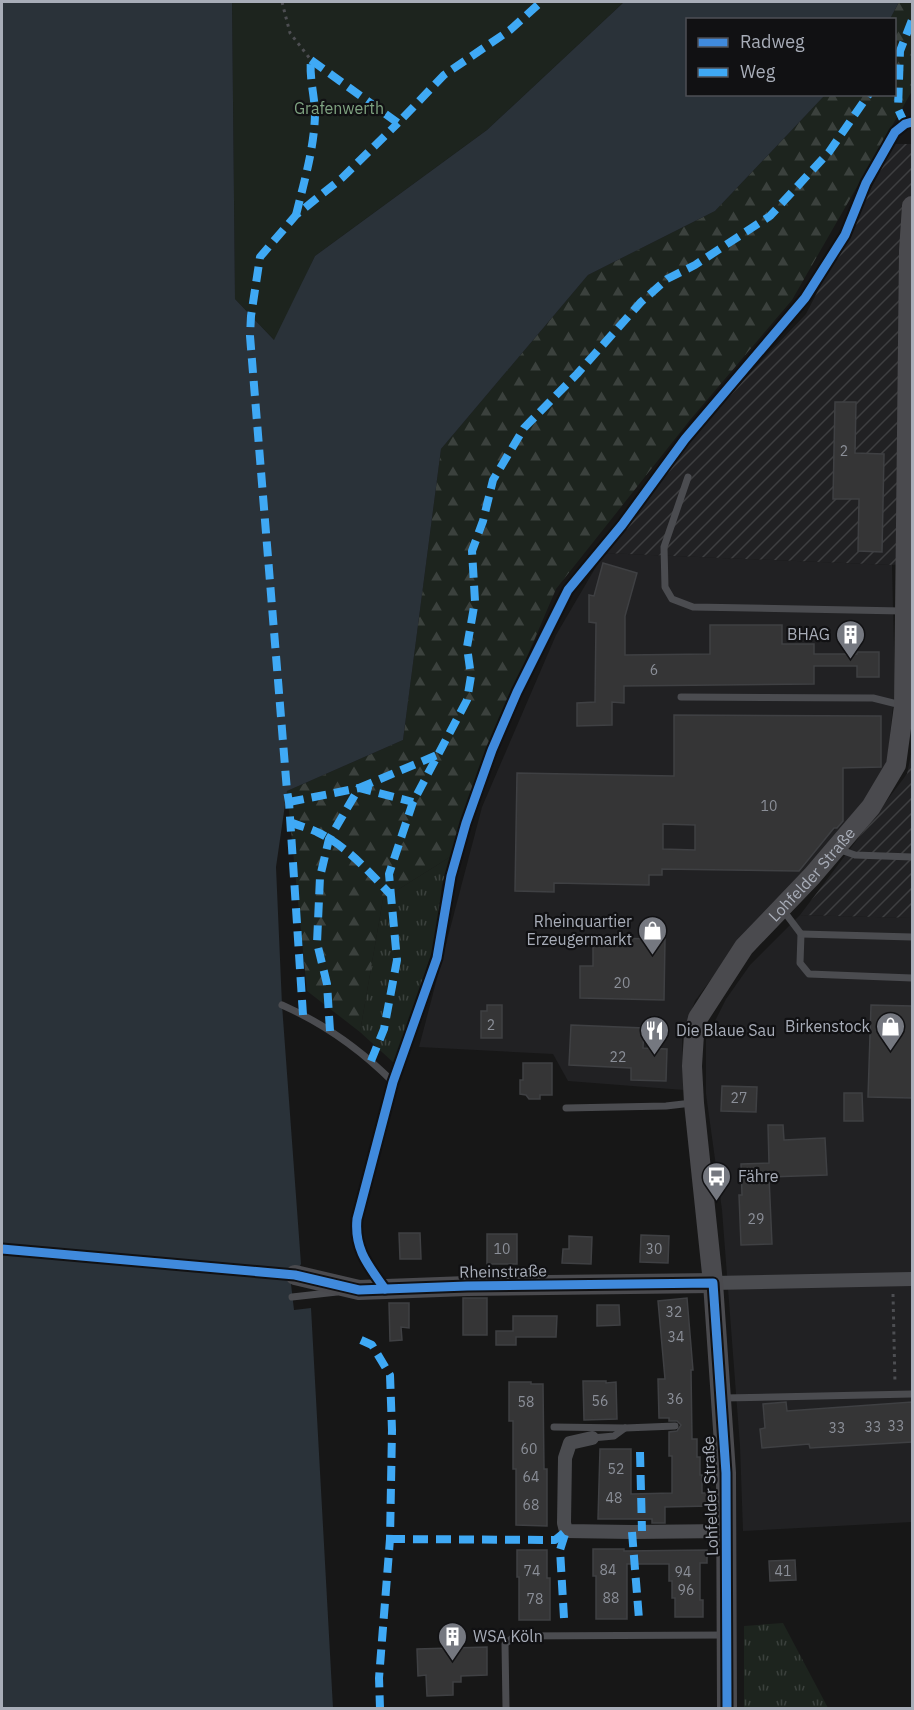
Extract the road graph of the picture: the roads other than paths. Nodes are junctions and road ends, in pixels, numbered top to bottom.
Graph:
1 (912, 206) edge
2 (688, 477) dead end
3 (905, 611) junction
4 (681, 697) dead end
5 (906, 715) edge
6 (836, 849) junction
7 (912, 858) edge
8 (782, 908) junction
9 (801, 934) junction
10 (912, 937) edge
11 (912, 978) edge
12 (282, 1005) dead end
13 (401, 1062) dead end
14 (393, 1082) junction
15 (694, 1103) junction
16 (566, 1108) dead end
17 (296, 1275) dead end
18 (912, 1278) edge
19 (713, 1283) junction
20 (385, 1289) junction
21 (359, 1290) junction
22 (292, 1297) dead end
23 (912, 1394) edge
24 (720, 1398) junction
25 (675, 1426) dead end
26 (554, 1427) dead end
27 (625, 1428) junction
28 (592, 1438) joint
29 (727, 1531) junction
30 (727, 1635) junction
31 (506, 1708) edge
32 (727, 1708) edge

1 - 3 street, Lohfelder Straße
2 - 3 lane
3 - 5 street, Lohfelder Straße
4 - 5 lane
5 - 6 street, Lohfelder Straße
6 - 7 lane
6 - 8 street, Lohfelder Straße
8 - 9 lane
8 - 15 street, Lohfelder Straße
9 - 10 lane
9 - 11 lane
12 - 14 lane
13 - 14 lane
14 - 20 lane
15 - 16 lane
15 - 19 street, Lohfelder Straße
17 - 21 street, Rheinstraße
18 - 19 street, Rheinstraße
19 - 20 street, Rheinstraße
19 - 24 street, Lohfelder Straße
20 - 21 street, Rheinstraße
21 - 22 lane
23 - 24 lane
24 - 29 street, Lohfelder Straße
25 - 27 lane, Lohfelder Straße
26 - 27 lane, Lohfelder Straße
27 - 28 lane, Lohfelder Straße
28 - 29 street, Lohfelder Straße
29 - 30 street, Lohfelder Straße
30 - 31 lane
30 - 32 street, Lohfelder Straße

